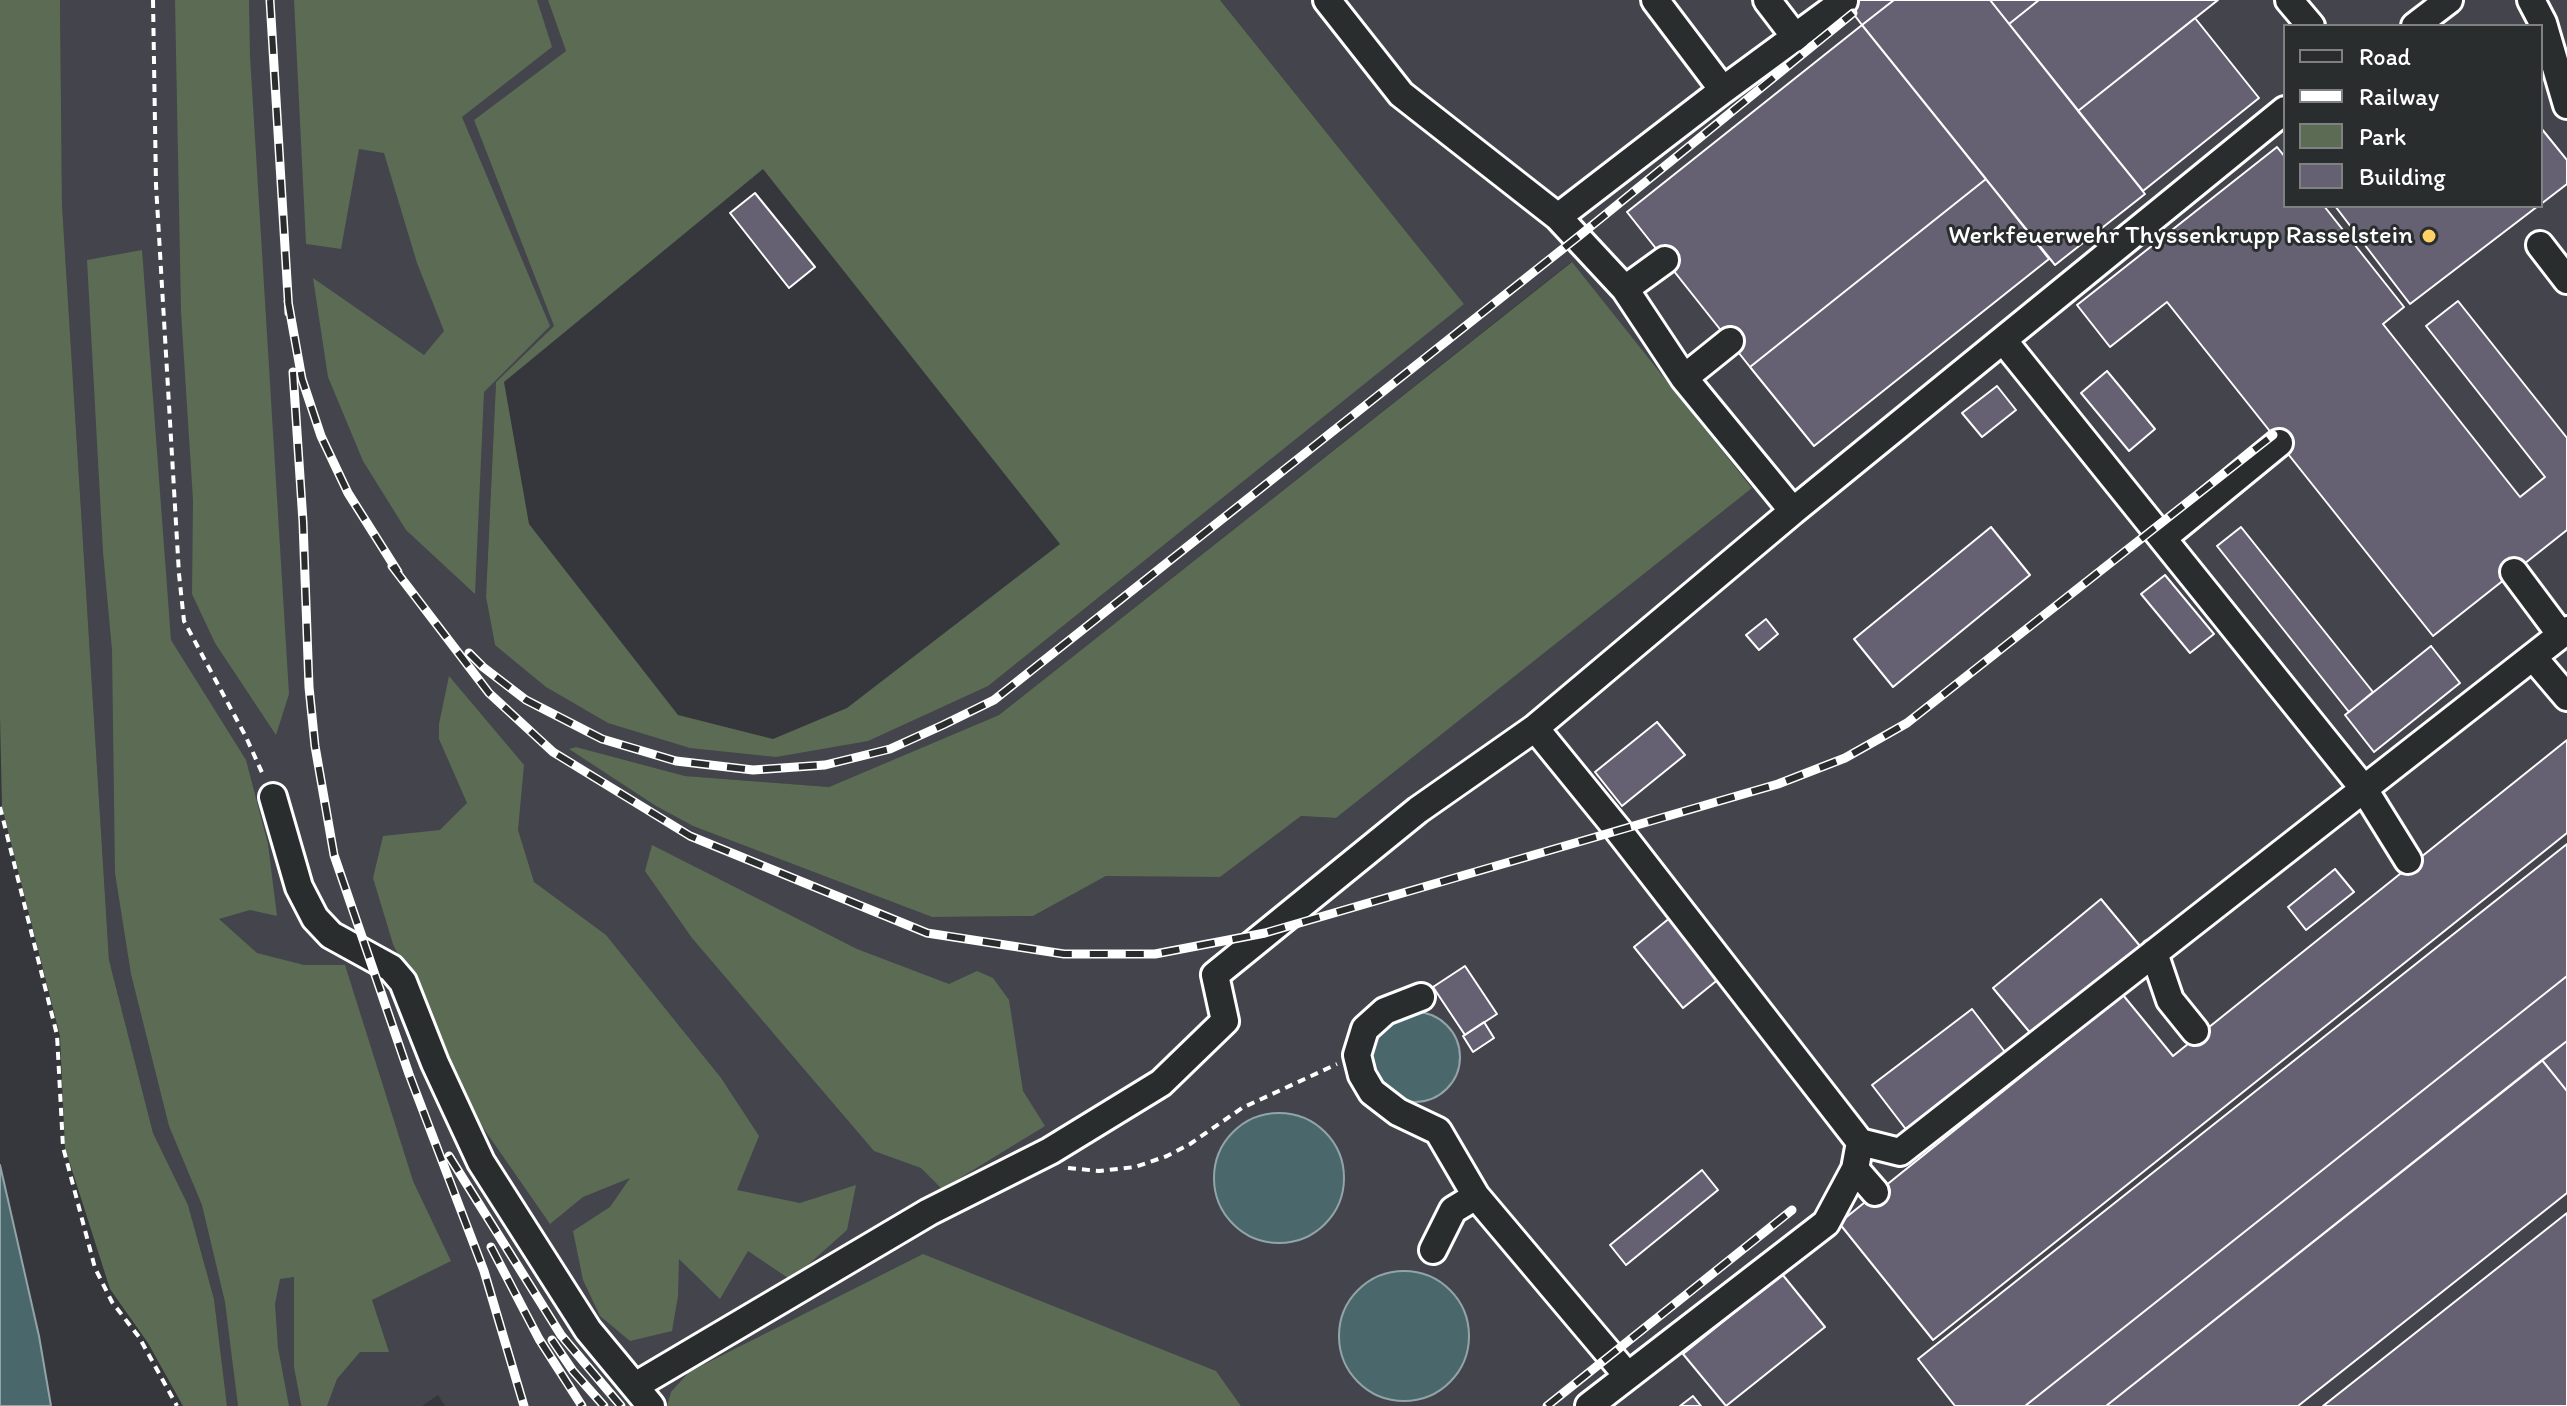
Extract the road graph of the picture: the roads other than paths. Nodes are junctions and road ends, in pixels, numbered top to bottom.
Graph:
1 (1327, 0) edge
2 (1655, 0) edge
3 (1767, 0) edge
4 (2289, 0) edge
5 (2449, 0) edge
6 (1844, 1) edge
7 (2537, 12) edge
8 (2309, 24) edge
9 (2418, 24) edge
10 (2543, 31) edge
11 (1796, 38) junction
12 (2567, 44) edge
13 (1723, 90) junction
14 (2567, 105) edge
15 (2283, 112) edge
16 (1558, 217) junction
17 (2540, 245) dead end
18 (1665, 260) dead end
19 (2567, 280) edge
20 (1625, 289) junction
21 (2003, 340) junction
22 (1730, 341) dead end
23 (1684, 378) junction
24 (2279, 443) dead end
25 (1793, 511) junction
26 (2163, 538) junction
27 (2514, 572) dead end
28 (2564, 633) edge
29 (2533, 657) junction
30 (2567, 697) edge
31 (1535, 728) junction
32 (2364, 789) junction
33 (273, 797) road end
34 (2408, 860) dead end
35 (2154, 953) junction
36 (1421, 997) dead end
37 (2195, 1031) dead end
38 (1860, 1142) junction
39 (1855, 1169) junction
40 (1875, 1192) dead end
41 (1476, 1196) junction
42 (1433, 1250) dead end
43 (1627, 1375) junction
44 (643, 1396) edge
45 (1589, 1406) edge

1 - 16 lane
2 - 13 lane
3 - 11 lane
4 - 8 lane
5 - 9 lane
6 - 11 lane
7 - 12 lane
10 - 14 lane
11 - 13 lane
13 - 16 lane
15 - 21 lane
16 - 20 lane
17 - 19 lane
18 - 20 lane
20 - 23 lane
21 - 25 lane
21 - 26 lane
22 - 23 lane
23 - 25 lane
24 - 26 lane
25 - 31 lane
26 - 32 lane
27 - 28 lane
28 - 29 lane
29 - 30 lane
29 - 32 lane
31 - 38 lane
31 - 44 lane
32 - 34 lane
32 - 35 lane
33 - 44 lane
35 - 37 lane
35 - 38 lane
36 - 41 lane
38 - 39 lane
39 - 40 lane
39 - 43 lane
41 - 42 lane
41 - 43 lane
43 - 45 lane

